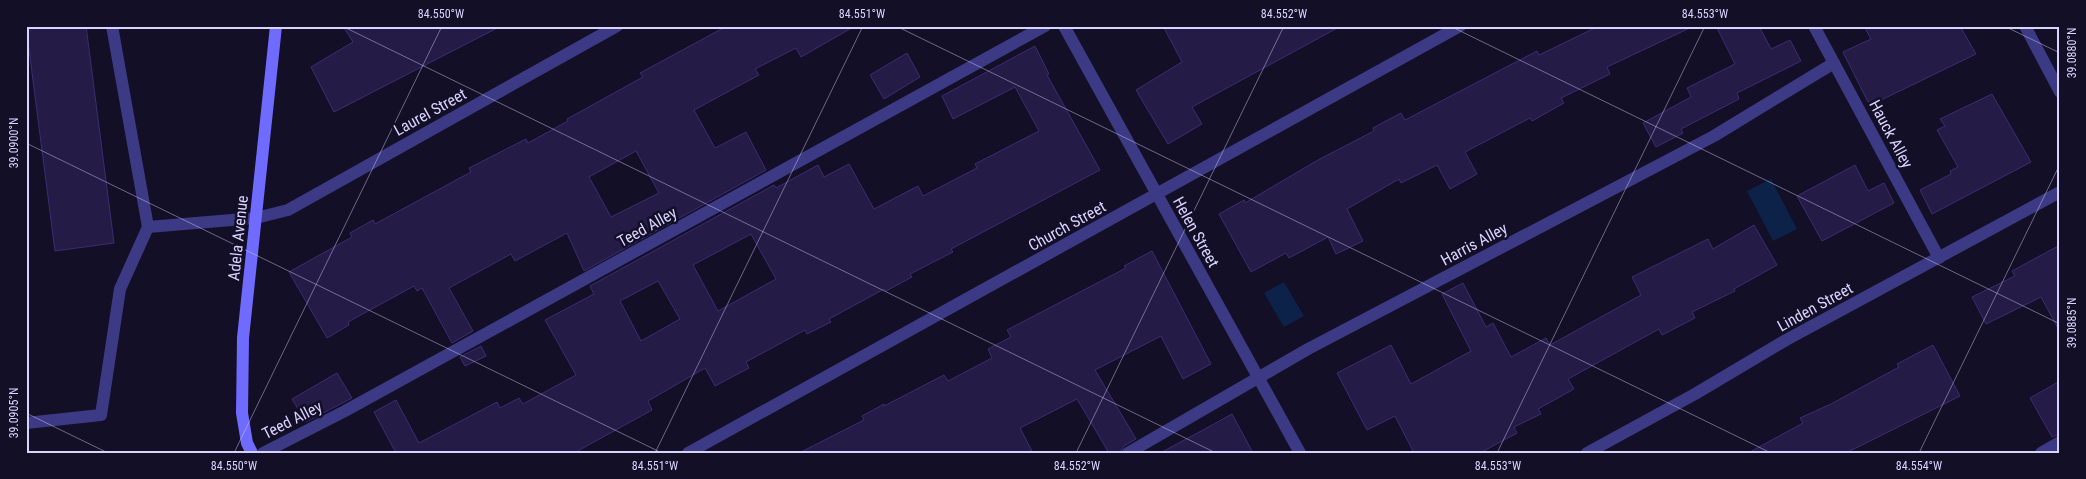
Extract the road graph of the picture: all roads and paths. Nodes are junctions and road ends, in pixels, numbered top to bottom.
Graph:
1 (112, 26) edge
2 (276, 26) edge
3 (616, 26) edge
4 (1045, 26) edge
5 (1064, 26) edge
6 (1460, 26) edge
7 (1814, 26) edge
8 (2024, 26) edge
9 (1834, 63) junction
10 (2060, 92) edge
11 (2060, 192) edge
12 (1157, 195) junction
13 (256, 218) junction
14 (148, 227) junction
15 (1939, 258) junction
16 (1259, 378) junction
17 (26, 422) edge
18 (2060, 442) edge
19 (252, 453) edge
20 (263, 453) edge
21 (688, 453) edge
22 (1128, 453) edge
23 (1300, 453) edge
24 (1587, 453) edge
25 (2041, 453) edge

1 - 14 street
2 - 13 street, Adela Avenue
3 - 13 street, Laurel Street
4 - 20 street, Teed Alley
5 - 12 street, Helen Street
6 - 12 street, Church Street
7 - 9 street, Hauck Alley
8 - 10 street
9 - 15 street, Hauck Alley
9 - 16 street, Harris Alley
11 - 15 street, Linden Street
12 - 16 street, Helen Street
12 - 21 street, Church Street
13 - 14 street, Laurel Street
13 - 19 street, Adela Avenue
14 - 17 street
15 - 24 street, Linden Street
16 - 22 street, Harris Alley
16 - 23 street, Helen Street
18 - 25 street

